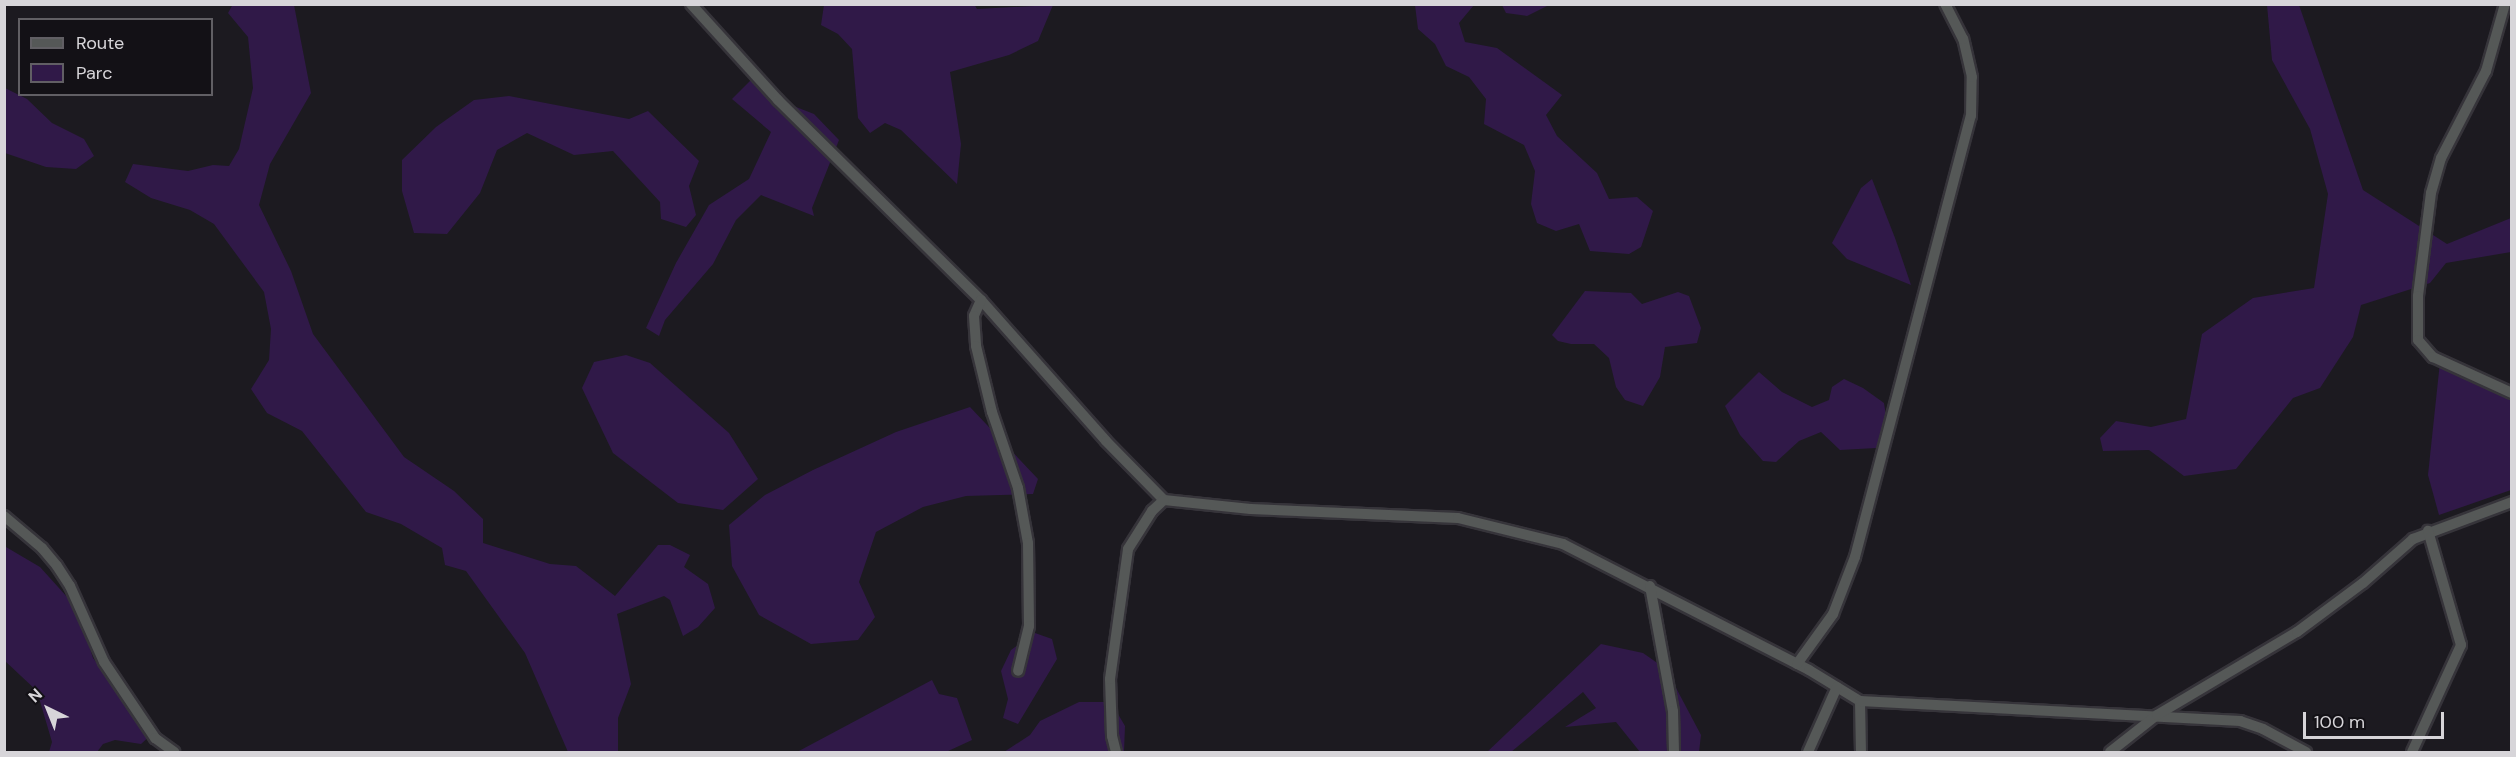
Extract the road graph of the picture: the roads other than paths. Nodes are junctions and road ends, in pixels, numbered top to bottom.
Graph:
1 (691, 4) edge
2 (1945, 4) edge
3 (2505, 4) edge
4 (981, 300) junction
5 (2511, 393) edge
6 (1164, 500) junction
7 (2511, 502) edge
8 (4, 516) edge
9 (2428, 531) junction
10 (1650, 586) junction
11 (1797, 664) junction
12 (1018, 670) dead end
13 (1837, 687) junction
14 (1860, 701) junction
15 (2157, 715) junction
16 (174, 753) edge
17 (1116, 753) edge
18 (1674, 753) edge
19 (1808, 753) edge
20 (1861, 753) edge
21 (2110, 753) edge
22 (2306, 753) edge
23 (2412, 753) edge

1 - 4 street
2 - 11 street
3 - 5 street
4 - 6 street
4 - 12 street
6 - 10 street
6 - 17 street
7 - 9 street
8 - 16 street
9 - 15 street
9 - 23 street
10 - 11 street
10 - 18 street
11 - 13 street
13 - 14 street
13 - 19 street
14 - 15 street
14 - 20 street
15 - 21 street
15 - 22 street

